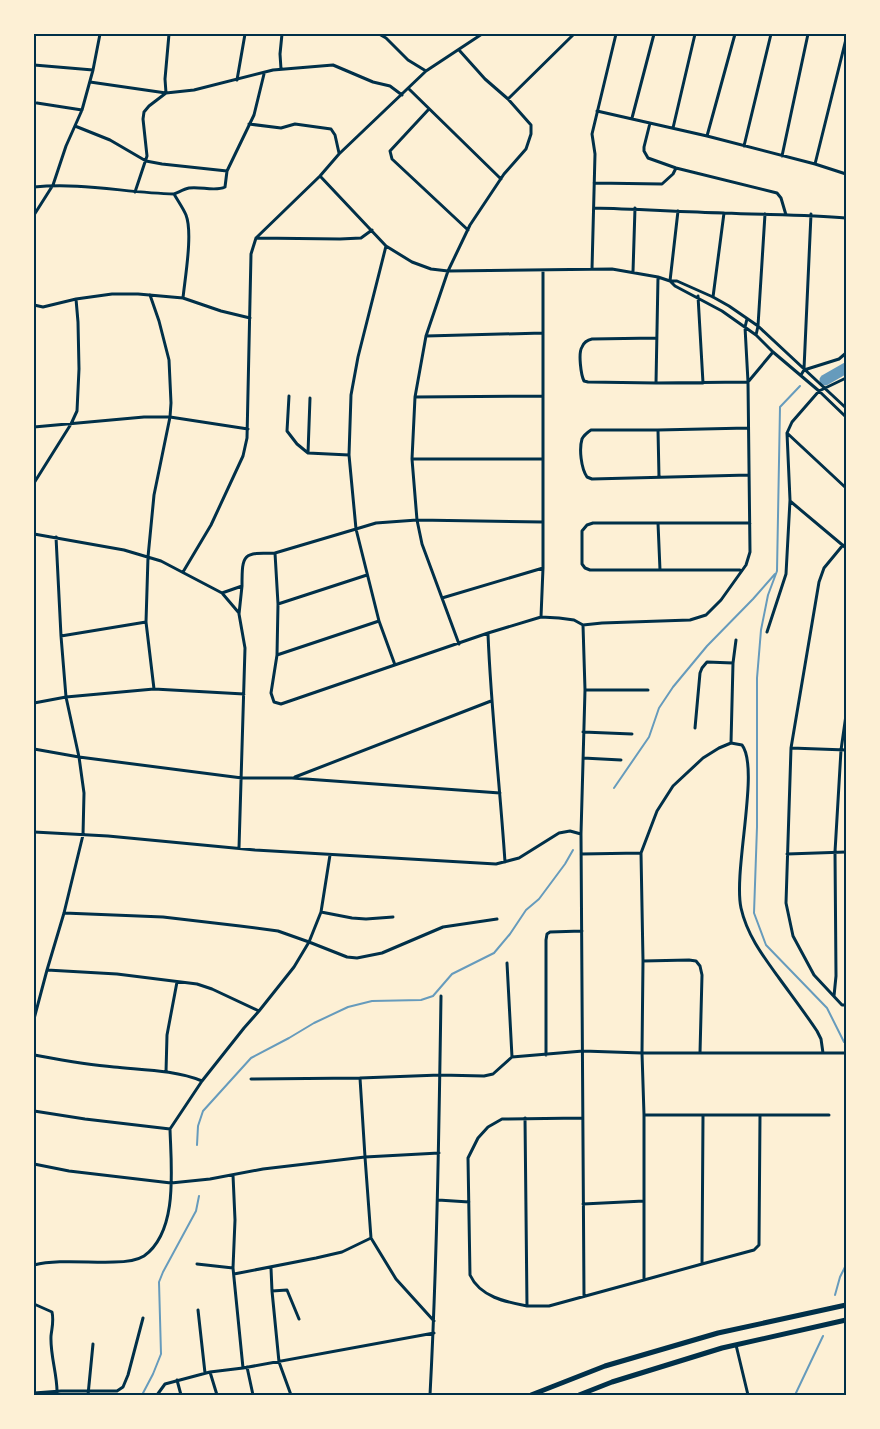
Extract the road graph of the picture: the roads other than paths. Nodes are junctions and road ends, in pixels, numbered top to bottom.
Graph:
1 (100, 34) edge
2 (169, 34) edge
3 (245, 34) edge
4 (282, 34) edge
5 (378, 34) edge
6 (482, 34) edge
7 (574, 34) edge
8 (616, 34) edge
9 (654, 34) edge
10 (694, 34) edge
11 (735, 34) edge
12 (771, 34) edge
13 (808, 34) edge
14 (846, 39) edge
15 (459, 50) junction
16 (34, 65) edge
17 (93, 70) junction
18 (282, 70) junction
19 (426, 71) junction
20 (264, 74) junction
21 (237, 80) junction
22 (90, 82) junction
23 (409, 88) junction
24 (166, 93) junction
25 (402, 95) junction
26 (508, 99) junction
27 (37, 103) dead end
28 (429, 109) junction
29 (82, 110) junction
30 (597, 111) junction
31 (632, 118) junction
32 (650, 123) junction
33 (249, 124) junction
34 (75, 126) junction
35 (673, 128) junction
36 (707, 136) junction
37 (744, 146) junction
38 (339, 154) junction
39 (782, 156) junction
40 (146, 161) junction
41 (815, 164) junction
42 (676, 168) junction
43 (227, 171) junction
44 (846, 174) edge
45 (320, 176) junction
46 (501, 179) junction
47 (594, 184) junction
48 (53, 185) junction
49 (34, 187) edge
50 (135, 192) junction
51 (174, 194) junction
52 (594, 208) junction
53 (635, 208) junction
54 (678, 211) junction
55 (724, 213) junction
56 (765, 214) junction
57 (786, 214) junction
58 (811, 214) junction
59 (34, 216) edge
60 (846, 218) edge
61 (372, 230) junction
62 (468, 230) junction
63 (256, 238) junction
64 (386, 246) junction
65 (592, 269) junction
66 (448, 271) junction
67 (543, 271) junction
68 (632, 272) junction
69 (658, 277) junction
70 (670, 281) junction
71 (700, 291) junction
72 (150, 295) junction
73 (697, 297) junction
74 (713, 297) junction
75 (183, 298) junction
76 (76, 299) junction
77 (34, 305) edge
78 (250, 318) junction
79 (747, 319) junction
80 (758, 326) junction
81 (745, 327) junction
82 (543, 333) junction
83 (756, 335) junction
84 (426, 336) junction
85 (656, 338) junction
86 (773, 352) junction
87 (846, 353) edge
88 (804, 370) junction
89 (801, 375) junction
90 (846, 378) edge
91 (702, 382) junction
92 (748, 382) junction
93 (656, 383) junction
94 (826, 389) junction
95 (819, 391) junction
96 (289, 396) dead end
97 (543, 396) junction
98 (415, 397) junction
99 (310, 398) dead end
100 (846, 408) edge
101 (170, 417) junction
102 (846, 417) edge
103 (71, 424) junction
104 (34, 427) edge
105 (748, 428) junction
106 (248, 429) junction
107 (658, 430) junction
108 (787, 433) junction
109 (308, 453) junction
110 (349, 454) junction
111 (412, 459) junction
112 (543, 459) junction
113 (749, 475) junction
114 (659, 477) junction
115 (34, 483) edge
116 (846, 488) edge
117 (790, 500) junction
118 (417, 520) junction
119 (543, 522) junction
120 (658, 523) junction
121 (750, 523) junction
122 (356, 529) junction
123 (34, 534) edge
124 (56, 537) junction
125 (845, 547) edge
126 (276, 553) junction
127 (148, 557) junction
128 (543, 568) junction
129 (660, 570) junction
130 (741, 570) junction
131 (183, 572) junction
132 (367, 575) junction
133 (242, 586) junction
134 (222, 593) junction
135 (442, 598) junction
136 (278, 604) junction
137 (240, 614) junction
138 (541, 618) junction
139 (379, 621) junction
140 (146, 622) junction
141 (583, 625) junction
142 (767, 632) dead end
143 (488, 633) junction
144 (62, 636) junction
145 (736, 640) dead end
146 (459, 644) junction
147 (277, 655) junction
148 (733, 663) junction
149 (395, 666) junction
150 (154, 689) junction
151 (584, 690) junction
152 (648, 690) dead end
153 (244, 694) junction
154 (66, 697) junction
155 (491, 701) junction
156 (34, 703) edge
157 (846, 715) edge
158 (695, 728) dead end
159 (583, 732) junction
160 (632, 734) dead end
161 (731, 743) junction
162 (34, 748) edge
163 (791, 748) junction
164 (841, 750) junction
165 (846, 750) edge
166 (79, 757) junction
167 (583, 758) junction
168 (620, 760) dead end
169 (242, 778) junction
170 (292, 778) junction
171 (500, 793) junction
172 (34, 832) edge
173 (581, 834) junction
174 (84, 835) junction
175 (240, 848) junction
176 (835, 852) junction
177 (846, 852) edge
178 (641, 853) junction
179 (581, 854) junction
180 (787, 854) junction
181 (330, 855) junction
182 (505, 862) junction
183 (64, 912) junction
184 (321, 912) junction
185 (393, 917) dead end
186 (497, 919) dead end
187 (582, 931) junction
188 (309, 942) junction
189 (643, 961) junction
190 (507, 963) dead end
191 (46, 970) junction
192 (177, 982) junction
193 (441, 996) dead end
194 (834, 996) junction
195 (844, 1005) edge
196 (846, 1009) edge
197 (259, 1011) junction
198 (34, 1019) edge
199 (583, 1051) junction
200 (642, 1053) junction
201 (700, 1053) junction
202 (846, 1053) edge
203 (823, 1054) junction
204 (546, 1055) junction
205 (34, 1056) edge
206 (512, 1057) junction
207 (166, 1072) junction
208 (440, 1075) junction
209 (360, 1078) junction
210 (251, 1079) dead end
211 (202, 1081) junction
212 (34, 1111) edge
213 (760, 1115) junction
214 (829, 1115) dead end
215 (644, 1116) junction
216 (703, 1116) junction
217 (525, 1118) junction
218 (582, 1118) junction
219 (170, 1129) junction
220 (439, 1153) junction
221 (365, 1157) junction
222 (34, 1164) edge
223 (233, 1175) junction
224 (171, 1183) junction
225 (438, 1200) junction
226 (644, 1201) junction
227 (469, 1202) junction
228 (583, 1204) junction
229 (371, 1238) junction
230 (197, 1264) dead end
231 (702, 1264) junction
232 (34, 1265) edge
233 (233, 1268) junction
234 (271, 1268) junction
235 (234, 1274) junction
236 (644, 1280) junction
237 (272, 1291) junction
238 (584, 1296) junction
239 (34, 1304) edge
240 (846, 1305) edge
241 (527, 1306) junction
242 (198, 1310) dead end
243 (142, 1318) dead end
244 (299, 1319) dead end
245 (846, 1320) edge
246 (434, 1322) junction
247 (434, 1333) junction
248 (93, 1344) dead end
249 (736, 1345) junction
250 (279, 1362) junction
251 (245, 1368) junction
252 (210, 1372) junction
253 (206, 1373) junction
254 (177, 1380) junction
255 (57, 1393) edge
256 (88, 1393) edge
257 (35, 1394) edge
258 (157, 1395) edge
259 (180, 1395) edge
260 (217, 1395) edge
261 (253, 1395) edge
262 (291, 1395) edge
263 (430, 1395) edge
264 (531, 1395) edge
265 (579, 1395) edge
266 (748, 1395) edge

1 - 17 street
2 - 24 street
3 - 21 street
4 - 18 street
5 - 19 street
6 - 15 street
7 - 26 street
8 - 30 street
9 - 31 street
10 - 35 street
11 - 36 street
12 - 37 street
13 - 39 street
14 - 41 street
15 - 19 street
15 - 26 street
16 - 17 street
17 - 22 street
18 - 20 street
18 - 25 street
19 - 23 street
20 - 21 street
20 - 33 street
21 - 24 street
22 - 24 street
22 - 29 street
23 - 25 street
23 - 28 street
24 - 40 street
25 - 38 street
26 - 46 street
27 - 29 street
28 - 46 street
28 - 62 street
29 - 34 street
30 - 31 street
30 - 47 street
31 - 32 street
32 - 35 street
32 - 42 street
33 - 38 street
33 - 43 street
34 - 40 street
34 - 48 street
35 - 36 street
36 - 37 street
37 - 39 street
38 - 45 street
39 - 41 street
40 - 43 street
40 - 50 street
41 - 44 street
42 - 47 street
42 - 57 street
43 - 51 street
45 - 61 street
45 - 63 street
46 - 62 street
47 - 52 street
48 - 49 street
48 - 50 street
48 - 59 street
50 - 51 street
51 - 75 street
52 - 53 street
52 - 65 street
53 - 54 street
53 - 68 street
54 - 55 street
54 - 70 street
55 - 56 street
55 - 74 street
56 - 57 street
56 - 80 street
57 - 58 street
58 - 60 street
58 - 88 street
61 - 63 street
61 - 64 street
62 - 66 street
63 - 78 street
64 - 66 street
64 - 110 street
65 - 67 street
65 - 68 street
66 - 67 street
66 - 84 street
67 - 82 street
68 - 69 street
69 - 70 street
69 - 85 street
70 - 71 street
70 - 73 street
71 - 73 street
71 - 74 street
72 - 75 street
72 - 76 street
72 - 101 street
73 - 81 street
73 - 91 street
74 - 79 street
75 - 78 street
76 - 77 street
76 - 103 street
78 - 106 street
79 - 80 street
79 - 81 street
80 - 83 street
80 - 88 street
81 - 83 street
81 - 92 street
82 - 84 street
82 - 97 street
83 - 86 street
84 - 98 street
85 - 93 street
85 - 93 street
86 - 89 street
86 - 92 street
87 - 88 street
88 - 89 street
88 - 94 street
89 - 95 street
90 - 94 street
91 - 92 street
91 - 93 street
92 - 105 street
94 - 95 street
94 - 100 street
95 - 102 street
95 - 108 street
96 - 109 street
97 - 98 street
97 - 112 street
98 - 111 street
99 - 109 street
101 - 103 street
101 - 106 street
101 - 127 street
103 - 104 street
103 - 115 street
105 - 107 street
105 - 113 street
106 - 131 street
107 - 114 street
107 - 114 street
108 - 116 street
108 - 117 street
109 - 110 street
110 - 122 street
111 - 112 street
111 - 118 street
112 - 119 street
113 - 114 street
113 - 121 street
117 - 125 street
117 - 142 street
118 - 119 street
118 - 122 street
118 - 135 street
119 - 128 street
120 - 121 street
120 - 129 street
120 - 129 street
121 - 130 street
122 - 126 street
122 - 132 street
123 - 124 street
124 - 127 street
124 - 144 street
125 - 163 street
126 - 133 street
126 - 136 street
127 - 131 street
127 - 140 street
128 - 135 street
128 - 138 street
129 - 130 street
130 - 141 street
131 - 134 street
132 - 136 street
132 - 139 street
133 - 134 street
133 - 137 street
134 - 137 street
135 - 146 street
136 - 147 street
137 - 153 street
138 - 141 street
138 - 143 street
139 - 147 street
139 - 149 street
140 - 144 street
140 - 150 street
141 - 151 street
143 - 146 street
143 - 155 street
144 - 154 street
145 - 148 street
146 - 149 street
147 - 149 street
148 - 158 street
148 - 161 street
150 - 153 street
150 - 154 street
151 - 152 street
151 - 159 street
153 - 169 street
154 - 156 street
154 - 166 street
155 - 170 street
155 - 171 street
157 - 164 street
159 - 160 street
159 - 167 street
161 - 178 street
161 - 203 street
162 - 166 street
163 - 164 street
163 - 180 street
164 - 165 street
164 - 176 street
166 - 169 street
166 - 174 street
167 - 168 street
167 - 173 street
169 - 170 street
169 - 175 street
170 - 171 street
171 - 182 street
172 - 174 street
173 - 179 street
173 - 182 street
174 - 175 street
174 - 183 street
175 - 181 street
176 - 177 street
176 - 180 street
176 - 194 street
178 - 179 street
178 - 189 street
179 - 187 street
180 - 194 street
181 - 182 street
181 - 184 street
183 - 188 street
183 - 191 street
184 - 185 street
184 - 188 street
186 - 188 street
187 - 199 street
187 - 204 street
188 - 197 street
189 - 200 street
189 - 201 street
190 - 206 street
191 - 192 street
191 - 198 street
192 - 197 street
192 - 207 street
193 - 208 street
194 - 195 street
195 - 196 street
197 - 211 street
199 - 200 street
199 - 204 street
199 - 218 street
200 - 201 street
200 - 215 street
201 - 203 street
202 - 203 street
204 - 206 street
205 - 207 street
206 - 208 street
207 - 211 street
208 - 209 street
208 - 220 street
209 - 210 street
209 - 221 street
211 - 219 street
212 - 219 street
213 - 214 street
213 - 216 street
213 - 231 street
215 - 216 street
215 - 226 street
216 - 231 street
217 - 218 street
217 - 227 street
217 - 241 street
218 - 228 street
219 - 224 street
220 - 221 street
220 - 225 street
221 - 223 street
221 - 229 street
222 - 224 street
223 - 224 street
223 - 233 street
224 - 232 street
225 - 227 street
225 - 246 street
226 - 228 street
226 - 236 street
227 - 241 street
228 - 238 street
229 - 234 street
229 - 246 street
230 - 233 street
231 - 236 street
233 - 235 street
234 - 235 street
234 - 237 street
235 - 251 street
236 - 238 street
237 - 244 street
237 - 250 street
238 - 241 street
239 - 255 street
240 - 264 main road
242 - 253 street
243 - 256 street
245 - 249 main road
246 - 247 street
247 - 250 street
247 - 263 street
248 - 256 street
249 - 265 main road
249 - 266 street
250 - 251 street
250 - 262 street
251 - 252 street
251 - 261 street
252 - 253 street
252 - 260 street
253 - 254 street
254 - 258 street
254 - 259 street
255 - 256 street
255 - 257 street

